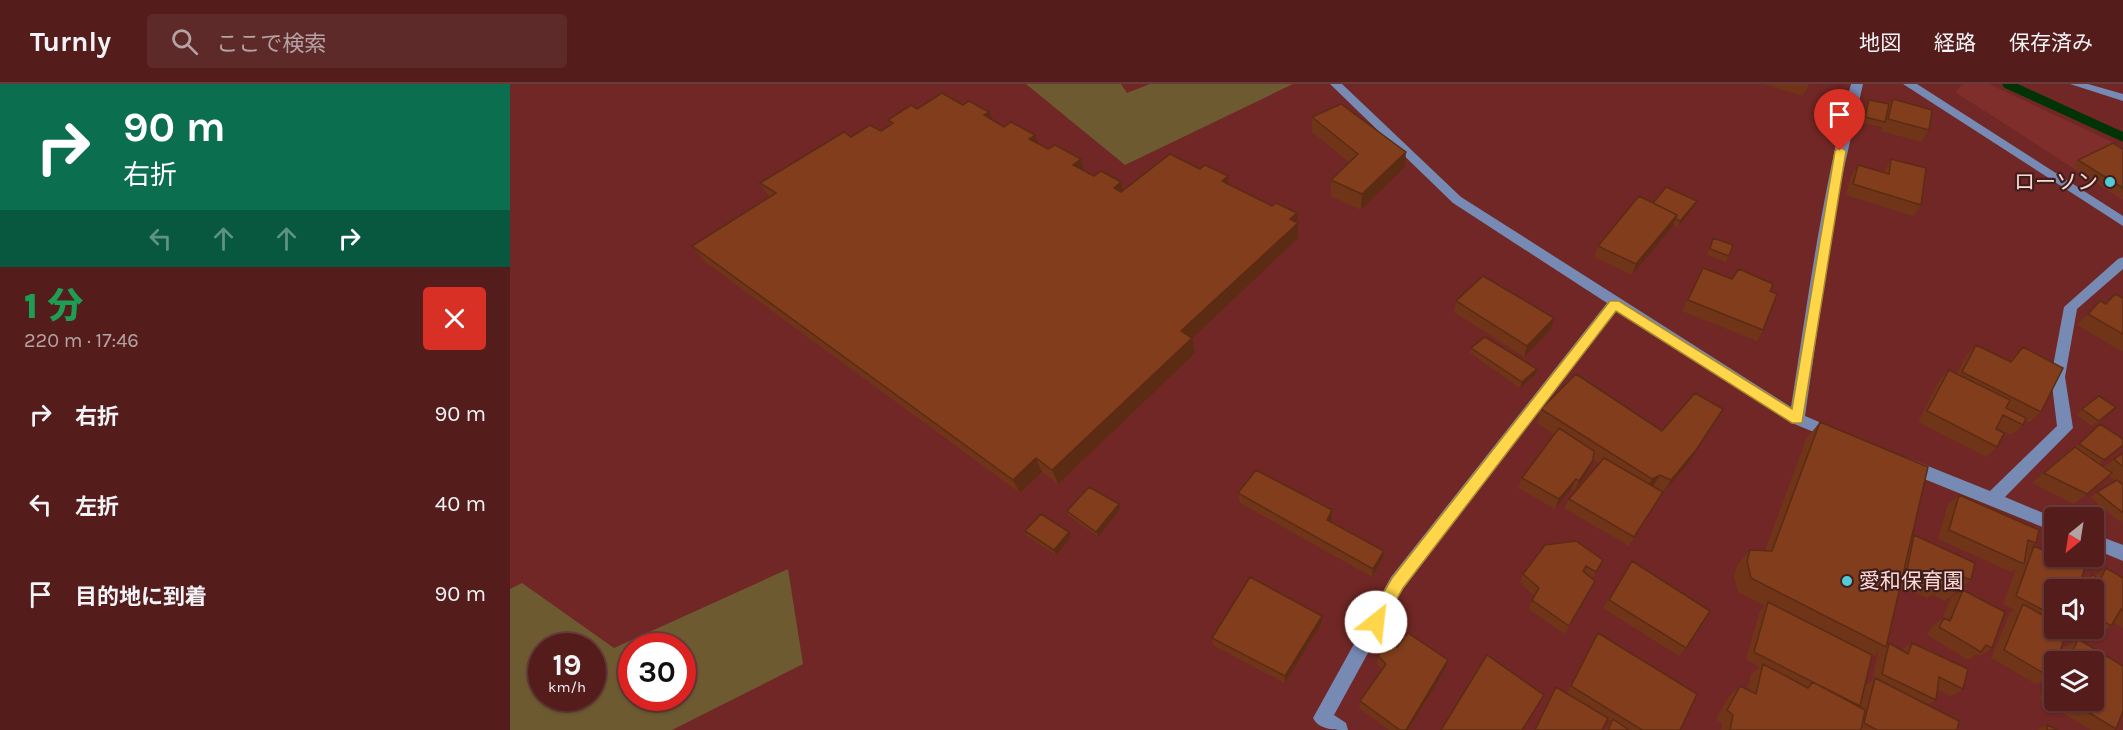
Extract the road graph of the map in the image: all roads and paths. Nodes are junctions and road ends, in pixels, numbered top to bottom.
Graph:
1 (1336, 84) edge
2 (1857, 84) edge
3 (1909, 84) edge
4 (2076, 84) edge
5 (2123, 98) edge
6 (2123, 222) edge
7 (2123, 262) edge
8 (1614, 304) junction
9 (1797, 419) junction
10 (1852, 441) edge
11 (1895, 459) edge
12 (1993, 499) junction
13 (2044, 520) edge
14 (2104, 545) edge
15 (2123, 553) edge
16 (1339, 730) edge

1 - 8 street
2 - 9 street
3 - 6 street
4 - 5 street
7 - 12 street
8 - 9 street
8 - 16 street
9 - 10 street
11 - 12 street
12 - 13 street
14 - 15 street

